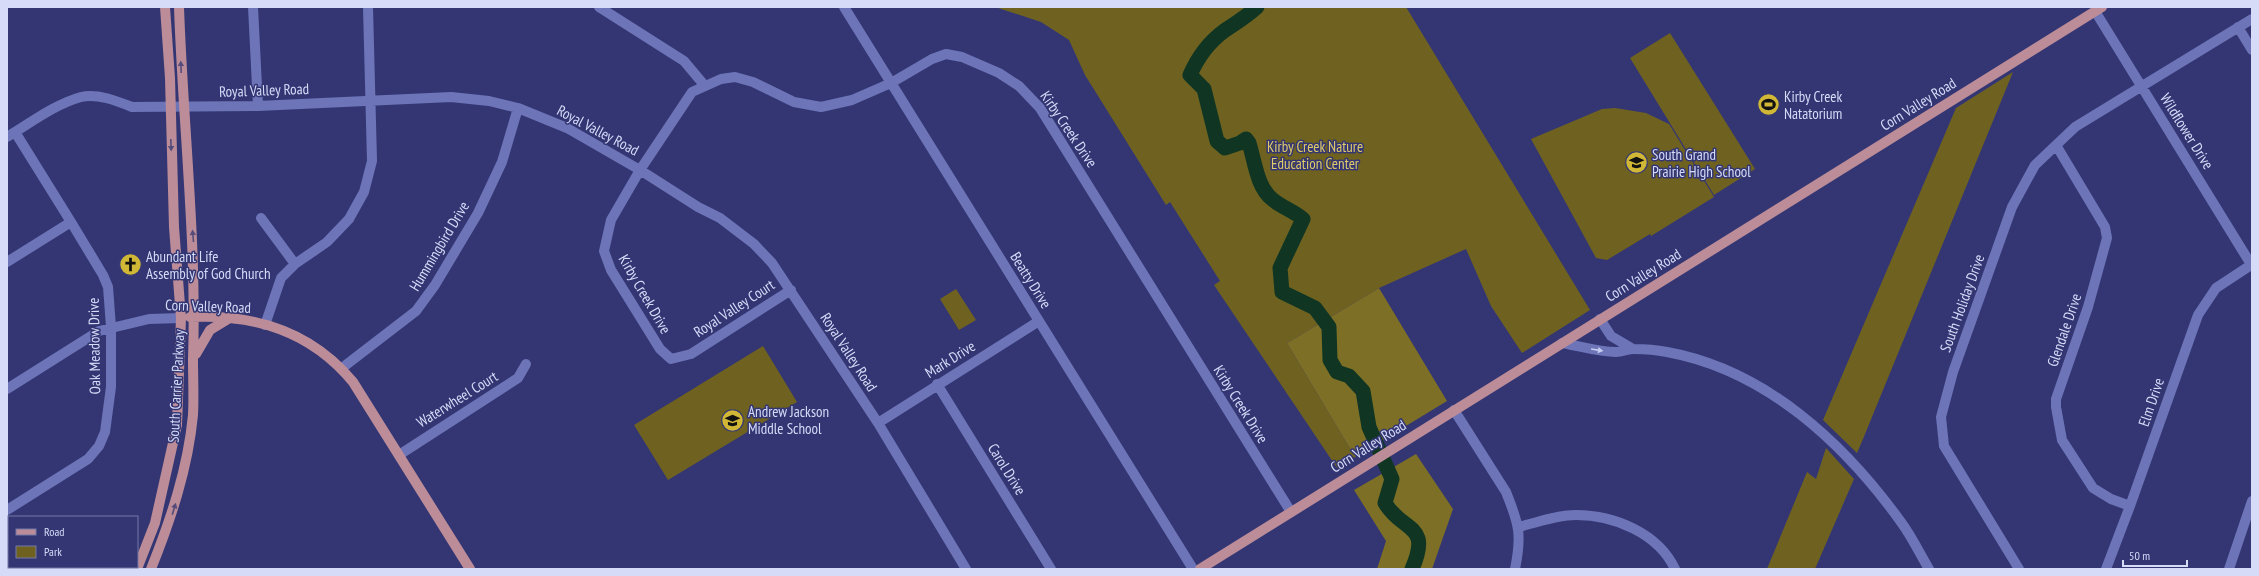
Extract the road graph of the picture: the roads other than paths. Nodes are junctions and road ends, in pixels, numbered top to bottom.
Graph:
1 (165, 7) edge
2 (179, 7) edge
3 (253, 7) edge
4 (368, 7) edge
5 (599, 7) edge
6 (844, 7) edge
7 (2099, 9) edge
8 (2252, 19) edge
9 (2238, 27) junction
10 (2252, 50) edge
11 (891, 83) junction
12 (704, 86) junction
13 (2142, 87) junction
14 (372, 101) junction
15 (170, 106) junction
16 (182, 106) junction
17 (258, 106) junction
18 (518, 108) junction
19 (11, 135) edge
20 (2056, 146) junction
21 (640, 170) junction
22 (261, 218) dead end
23 (72, 222) junction
24 (7, 262) edge
25 (295, 264) junction
26 (2252, 265) edge
27 (790, 290) junction
28 (195, 317) junction
29 (181, 318) junction
30 (228, 319) junction
31 (1600, 319) junction
32 (1039, 321) junction
33 (265, 325) junction
34 (111, 327) junction
35 (1562, 343) junction
36 (1633, 349) junction
37 (671, 359) joint
38 (193, 360) junction
39 (526, 364) dead end
40 (342, 368) junction
41 (937, 384) junction
42 (7, 389) edge
43 (1454, 410) junction
44 (878, 423) junction
45 (398, 455) junction
46 (2252, 501) edge
47 (2130, 506) junction
48 (7, 510) edge
49 (1291, 512) junction
50 (1519, 527) junction
51 (138, 566) edge
52 (151, 569) edge
53 (470, 569) edge
54 (966, 569) edge
55 (1051, 569) edge
56 (1193, 569) edge
57 (1200, 569) edge
58 (1515, 569) edge
59 (1675, 569) edge
60 (1930, 569) edge
61 (2019, 569) edge
62 (2106, 569) edge
63 (2229, 569) edge

1 - 15 main road, South Carrier Parkway
16 -> 2 main road, South Carrier Parkway
3 - 17 street
4 - 14 street
5 - 12 street
6 - 11 street, Beatty Drive
7 - 13 street, Wildflower Drive
7 - 31 main road, Corn Valley Road
8 - 9 street, South Holiday Drive
9 - 10 street
9 - 13 street, South Holiday Drive
11 - 12 street, Kirby Creek Drive
11 - 32 street, Beatty Drive
11 - 49 street, Kirby Creek Drive
12 - 21 street, Kirby Creek Drive
13 - 20 street, South Holiday Drive
13 - 26 street, Wildflower Drive
14 - 17 street, Royal Valley Road
14 - 18 street, Royal Valley Road
14 - 25 street
15 - 16 street, Royal Valley Road
15 - 19 street, Royal Valley Road
15 -> 29 main road, South Carrier Parkway
16 - 17 street, Royal Valley Road
28 -> 16 main road, South Carrier Parkway
18 - 21 street, Royal Valley Road
18 - 40 street, Hummingbird Drive
19 - 23 street, Oak Meadow Drive
20 - 47 street, Glendale Drive
20 - 61 street, South Holiday Drive
21 - 27 street, Royal Valley Road
21 - 37 street, Kirby Creek Drive
22 - 25 street
23 - 24 street
23 - 34 street, Oak Meadow Drive
25 - 33 street
26 - 47 street, Elm Drive
27 - 37 street, Royal Valley Court
27 - 44 street, Royal Valley Road
28 - 29 main road, Corn Valley Road
28 - 30 main road, Corn Valley Road
28 - 38 main road, South Carrier Parkway
29 - 34 street, Corn Valley Road
29 - 51 main road, South Carrier Parkway
30 - 33 main road, Corn Valley Road
30 - 38 main road
31 - 35 main road, Corn Valley Road
31 - 36 street
32 - 41 street, Mark Drive
32 - 56 street, Beatty Drive
33 - 40 main road, Corn Valley Road
34 - 42 street, Corn Valley Road
34 - 48 street, Oak Meadow Drive
35 -> 36 street
35 - 43 main road, Corn Valley Road
36 - 60 street
52 -> 38 main road, South Carrier Parkway
39 - 45 street, Waterwheel Court
40 - 45 main road, Corn Valley Road
41 - 44 street, Mark Drive
41 - 55 street, Carol Drive
43 - 49 main road, Corn Valley Road
43 - 50 street
44 - 54 street, Royal Valley Road
45 - 53 main road, Corn Valley Road
46 - 63 street
47 - 62 street, Elm Drive
49 - 57 main road, Corn Valley Road
50 - 58 street
50 - 59 street

